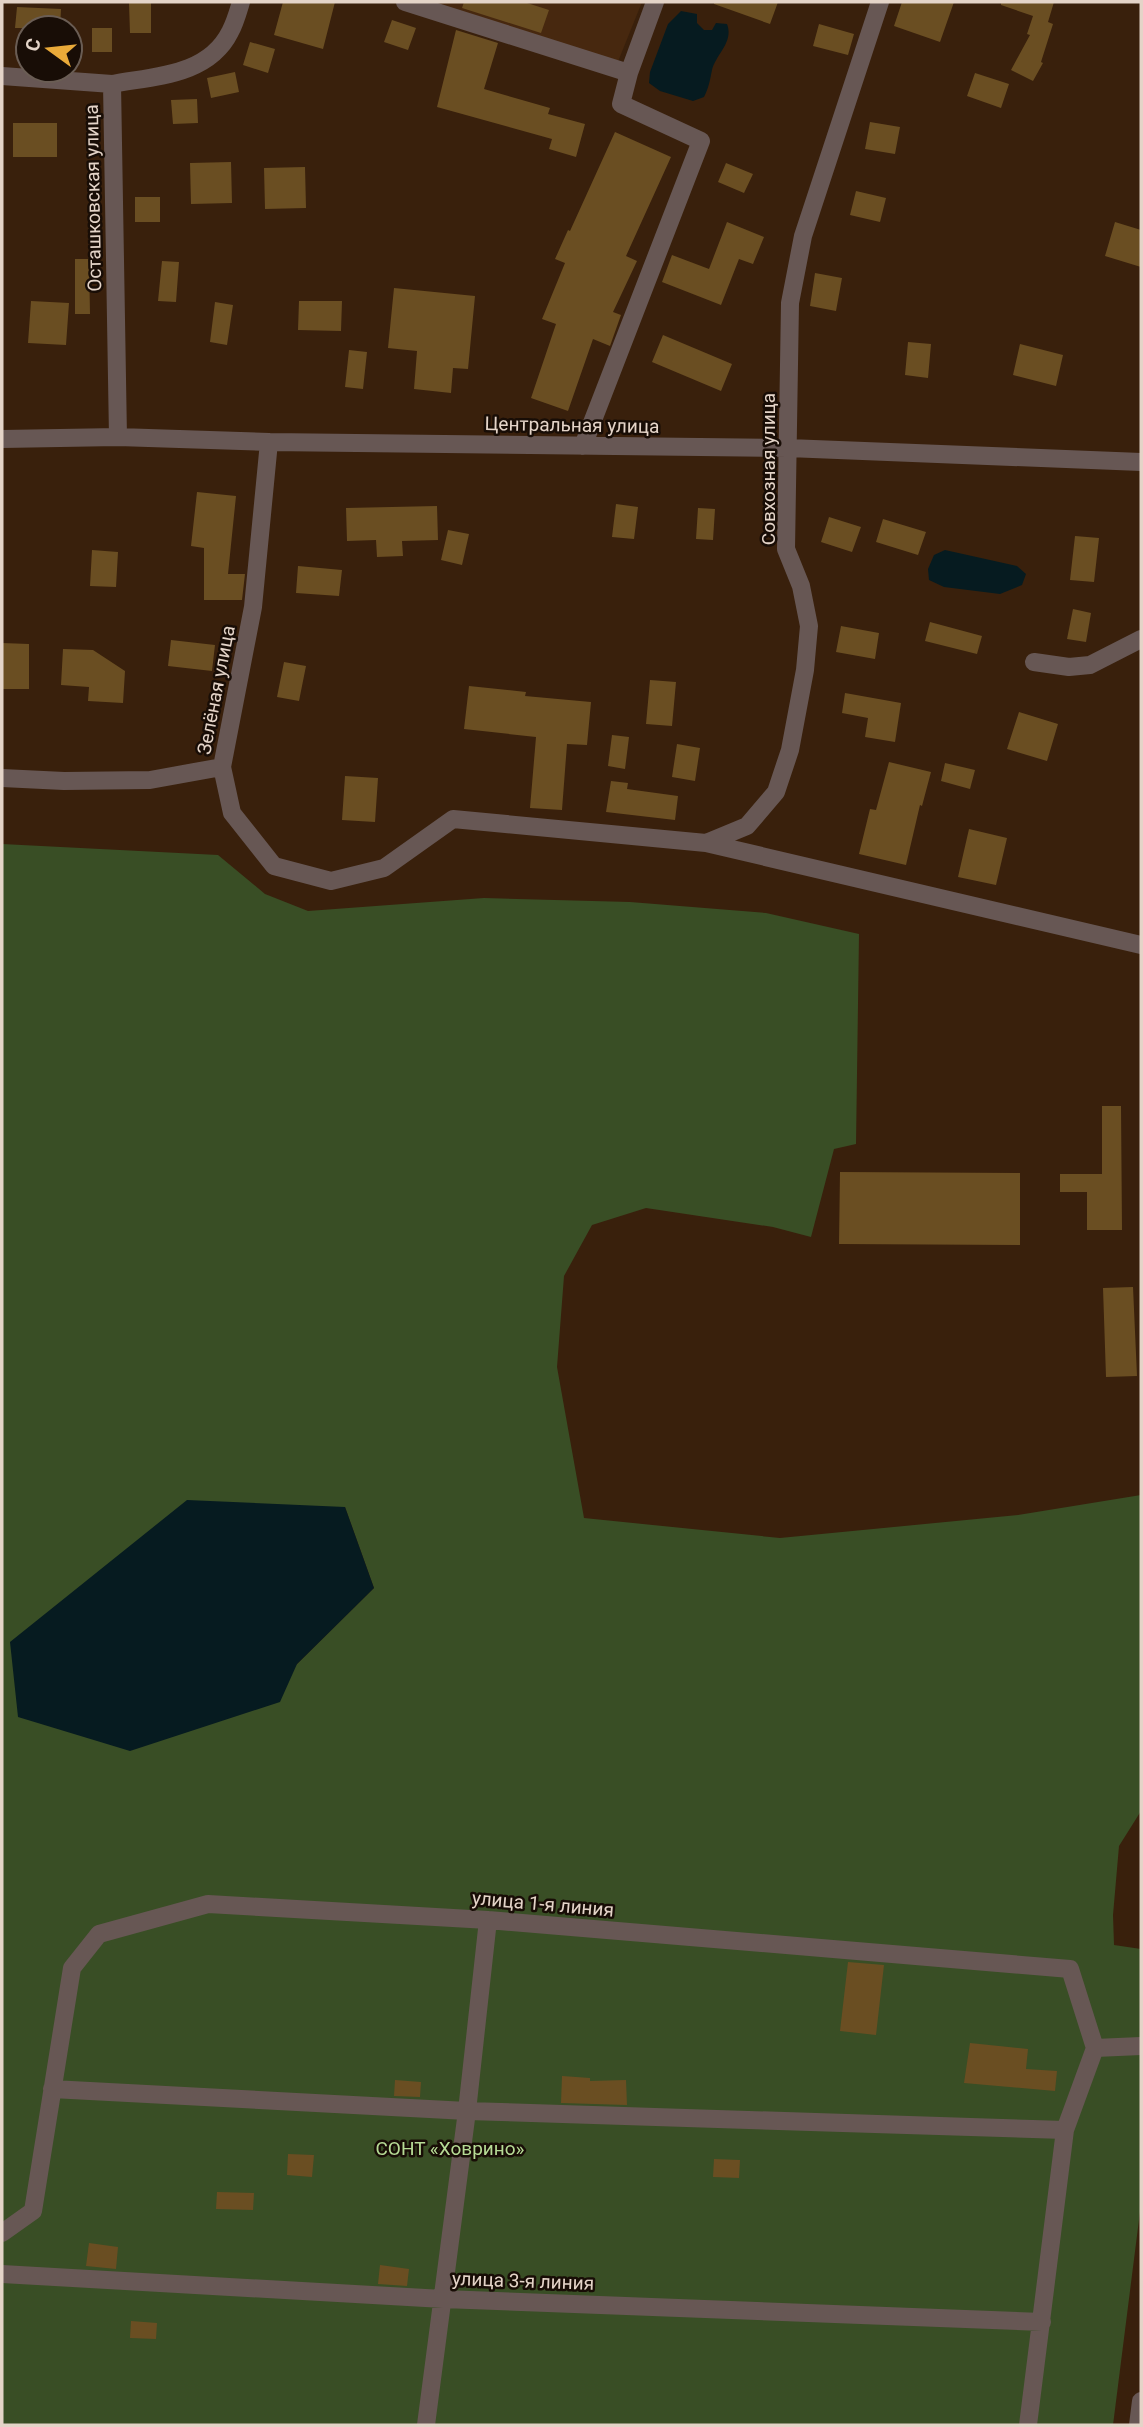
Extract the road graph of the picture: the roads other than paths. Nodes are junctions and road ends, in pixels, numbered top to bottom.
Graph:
1 (241, 2) edge
2 (405, 2) edge
3 (655, 2) edge
4 (880, 2) edge
5 (629, 73) junction
6 (2, 76) edge
7 (112, 84) junction
8 (118, 437) junction
9 (2, 439) edge
10 (270, 442) junction
11 (583, 446) junction
12 (788, 448) junction
13 (1141, 462) edge
14 (1141, 639) edge
15 (1034, 662) dead end
16 (222, 767) junction
17 (2, 778) edge
18 (706, 843) junction
19 (1141, 945) edge
20 (488, 1920) junction
21 (1141, 2046) edge
22 (1095, 2048) junction
23 (52, 2089) junction
24 (467, 2111) junction
25 (1065, 2130) junction
26 (2, 2233) edge
27 (2, 2274) edge
28 (443, 2300) junction
29 (1042, 2322) junction
30 (1141, 2401) edge
31 (426, 2425) edge
32 (1028, 2425) edge
33 (1138, 2425) edge

1 - 7 street, Осташковская улица
2 - 5 street
3 - 5 street
4 - 12 street, Совхозная улица
5 - 11 street
6 - 7 street
7 - 8 street, Осташковская улица
8 - 9 street, Центральная улица
8 - 10 street, Центральная улица
10 - 11 street, Центральная улица
10 - 16 street, Зелёная улица
11 - 12 street, Центральная улица
12 - 13 street, Центральная улица
12 - 18 street, Совхозная улица
14 - 15 street
16 - 17 street, Зелёная улица
16 - 18 street, Совхозная улица
18 - 19 street
20 - 22 street, улица 1-я линия
20 - 23 street, улица 1-я линия
20 - 24 street
21 - 22 street
22 - 25 street
23 - 24 street
23 - 26 street, улица 1-я линия
24 - 25 street
24 - 28 street
25 - 29 street
27 - 28 street, улица 3-я линия
28 - 29 street, улица 3-я линия
28 - 31 street
29 - 32 street
30 - 33 street

